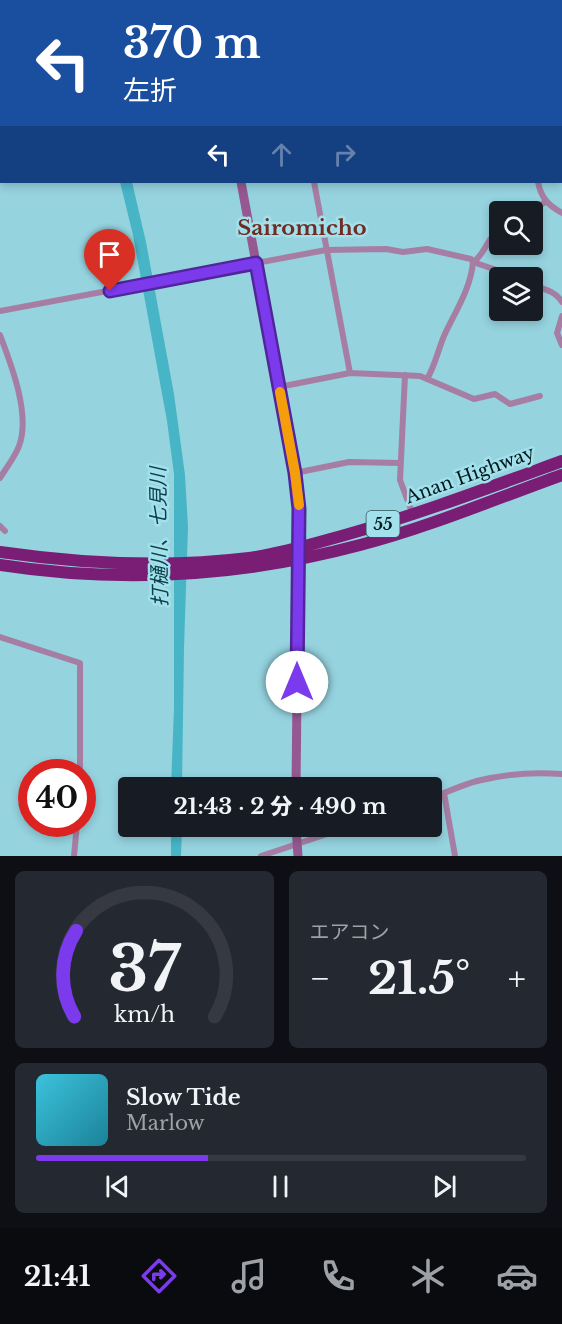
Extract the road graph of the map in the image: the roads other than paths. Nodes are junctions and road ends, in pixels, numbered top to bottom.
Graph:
1 (241, 183) edge
2 (314, 183) edge
3 (538, 183) edge
4 (545, 202) joint
5 (562, 213) edge
6 (489, 238) edge
7 (327, 250) junction
8 (473, 262) junction
9 (256, 263) junction
10 (489, 267) edge
11 (543, 288) edge
12 (562, 302) edge
13 (0, 311) edge
14 (562, 316) edge
15 (0, 335) edge
16 (562, 345) edge
17 (350, 373) junction
18 (405, 375) junction
19 (427, 379) junction
20 (279, 387) junction
21 (540, 396) dead end
22 (562, 461) edge
23 (400, 463) junction
24 (295, 473) junction
25 (562, 475) edge
26 (0, 478) edge
27 (413, 515) junction
28 (0, 552) edge
29 (299, 554) junction
30 (0, 565) edge
31 (165, 570) junction
32 (0, 638) edge
33 (80, 759) edge
34 (562, 774) edge
35 (297, 777) edge
36 (444, 793) joint
37 (76, 837) edge
38 (327, 837) edge
39 (297, 851) edge
40 (74, 856) edge
41 (261, 856) edge
42 (455, 856) edge

1 - 9 street
2 - 7 street
3 - 4 street
4 - 5 street
6 - 8 street
7 - 8 street
7 - 9 street
7 - 17 street
8 - 10 street
8 - 19 street
9 - 13 street
9 - 20 street
11 - 12 street
14 - 16 street
15 - 26 street
17 - 18 street
17 - 20 street
18 - 19 street
18 - 23 street
19 - 21 street
20 - 24 street
22 - 27 highway, Anan Highway / 55
23 - 24 street
23 - 27 street
24 - 29 street
25 - 29 highway, Anan Highway / 55
27 - 29 highway, Anan Highway / 55
28 - 31 highway, Anan Highway / 55
29 - 31 highway, Anan Highway / 55
29 - 35 street
30 - 31 highway, Anan Highway / 55
32 - 33 street
34 - 36 street
36 - 42 street
37 - 40 street
38 - 39 street
39 - 41 street

